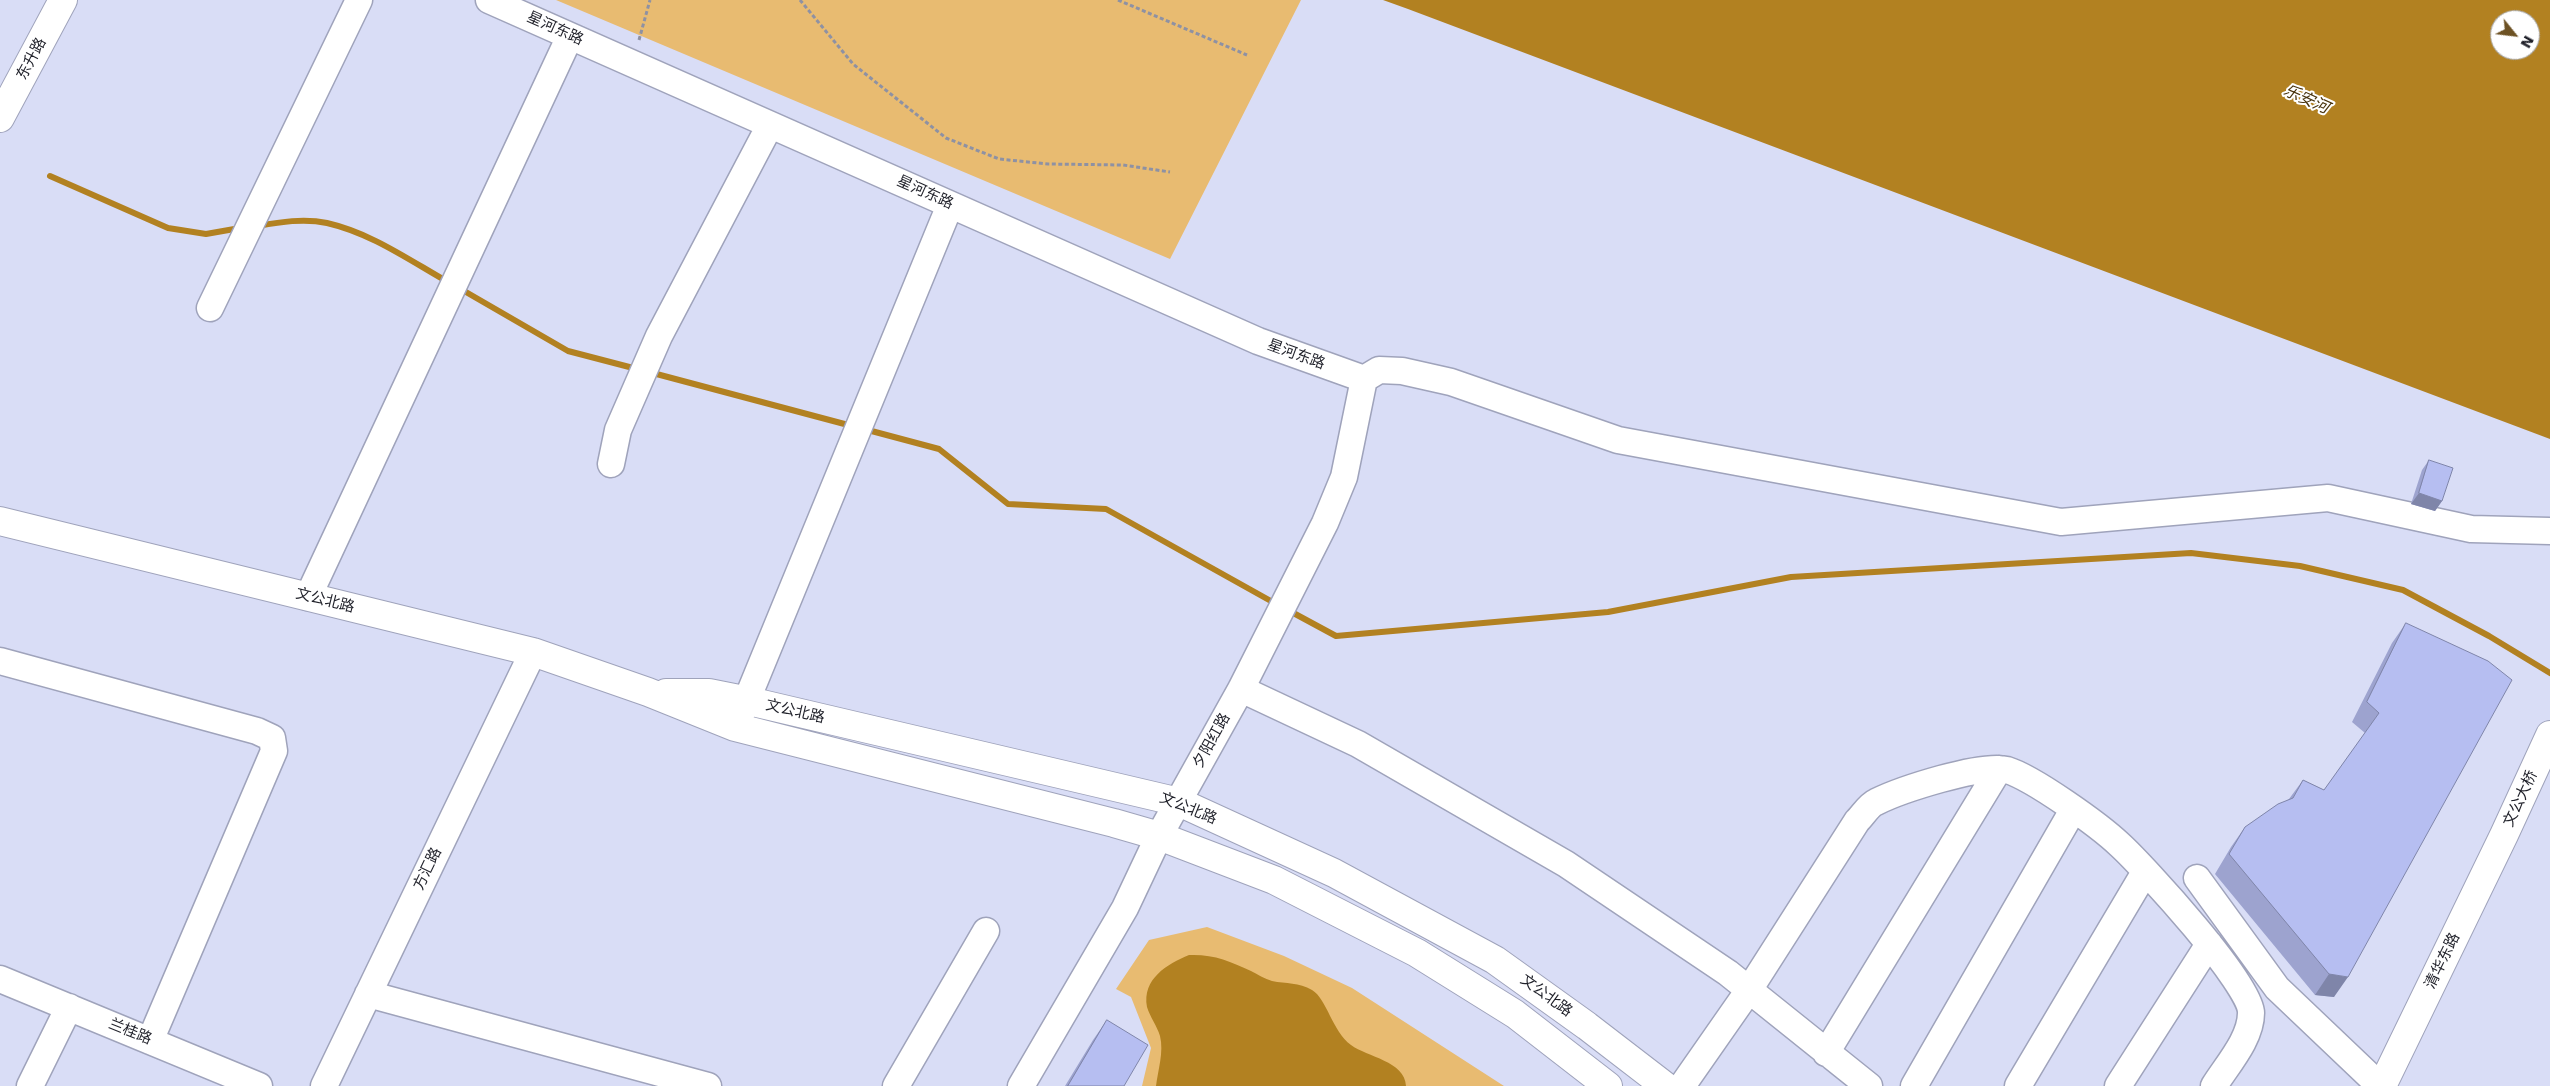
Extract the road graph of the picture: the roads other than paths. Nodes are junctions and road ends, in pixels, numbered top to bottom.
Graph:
1 (63, 0) edge
2 (359, 0) edge
3 (489, 0) edge
4 (570, 36) junction
5 (0, 118) edge
6 (770, 125) junction
7 (950, 204) junction
8 (210, 308) dead end
9 (1364, 379) junction
10 (611, 464) dead end
11 (0, 521) edge
12 (2550, 531) edge
13 (308, 597) junction
14 (534, 652) junction
15 (0, 661) edge
16 (1241, 689) junction
17 (648, 692) junction
18 (748, 701) junction
19 (735, 727) junction
20 (2550, 735) edge
21 (1998, 770) junction
22 (1178, 802) junction
23 (2073, 810) junction
24 (2504, 835) joint
25 (1159, 836) junction
26 (2145, 872) junction
27 (2197, 878) dead end
28 (986, 931) dead end
29 (2209, 944) junction
30 (0, 979) edge
31 (1749, 990) junction
32 (368, 994) junction
33 (69, 1008) junction
34 (150, 1041) junction
35 (1826, 1053) junction
36 (30, 1086) edge
37 (259, 1086) edge
38 (324, 1086) edge
39 (708, 1086) edge
40 (896, 1086) edge
41 (1021, 1086) edge
42 (1608, 1086) edge
43 (1665, 1086) edge
44 (1682, 1086) edge
45 (1869, 1086) edge
46 (1914, 1086) edge
47 (2018, 1086) edge
48 (2118, 1086) edge
49 (2214, 1086) edge
50 (2381, 1086) edge

1 - 5 main road, 东升路 / 东升路
2 - 8 street
3 - 4 street, 星河东路
4 - 6 street, 星河东路
4 - 13 street
6 - 7 street, 星河东路
6 - 10 street
7 - 9 street, 星河东路
7 - 18 street
9 - 12 street
9 - 16 street, 夕阳红路
11 - 13 main road, 文公北路
13 - 14 main road, 文公北路
14 - 17 main road, 文公北路
14 - 32 street, 方汇路
15 - 34 street
16 - 22 street, 夕阳红路
16 - 31 street
17 - 18 main road, 文公北路
17 - 19 main road, 文公北路
18 - 19 street
18 - 22 main road, 文公北路
19 - 25 main road, 文公北路
20 - 24 main road, 文公大桥
21 - 23 street
21 - 31 street
21 - 35 street
22 - 25 street, 夕阳红路
22 - 43 main road, 文公北路
23 - 26 street
23 - 46 street
24 - 50 main road, 清华东路
25 - 41 street, 夕阳红路
25 - 42 main road, 文公北路
26 - 29 street
26 - 47 street
27 - 50 street
28 - 40 street
29 - 48 street
29 - 49 street
30 - 33 street, 兰桂路
31 - 35 street
31 - 44 street
32 - 38 street, 方汇路
32 - 39 street
33 - 34 street, 兰桂路
33 - 36 street
34 - 37 street, 兰桂路
35 - 45 street

